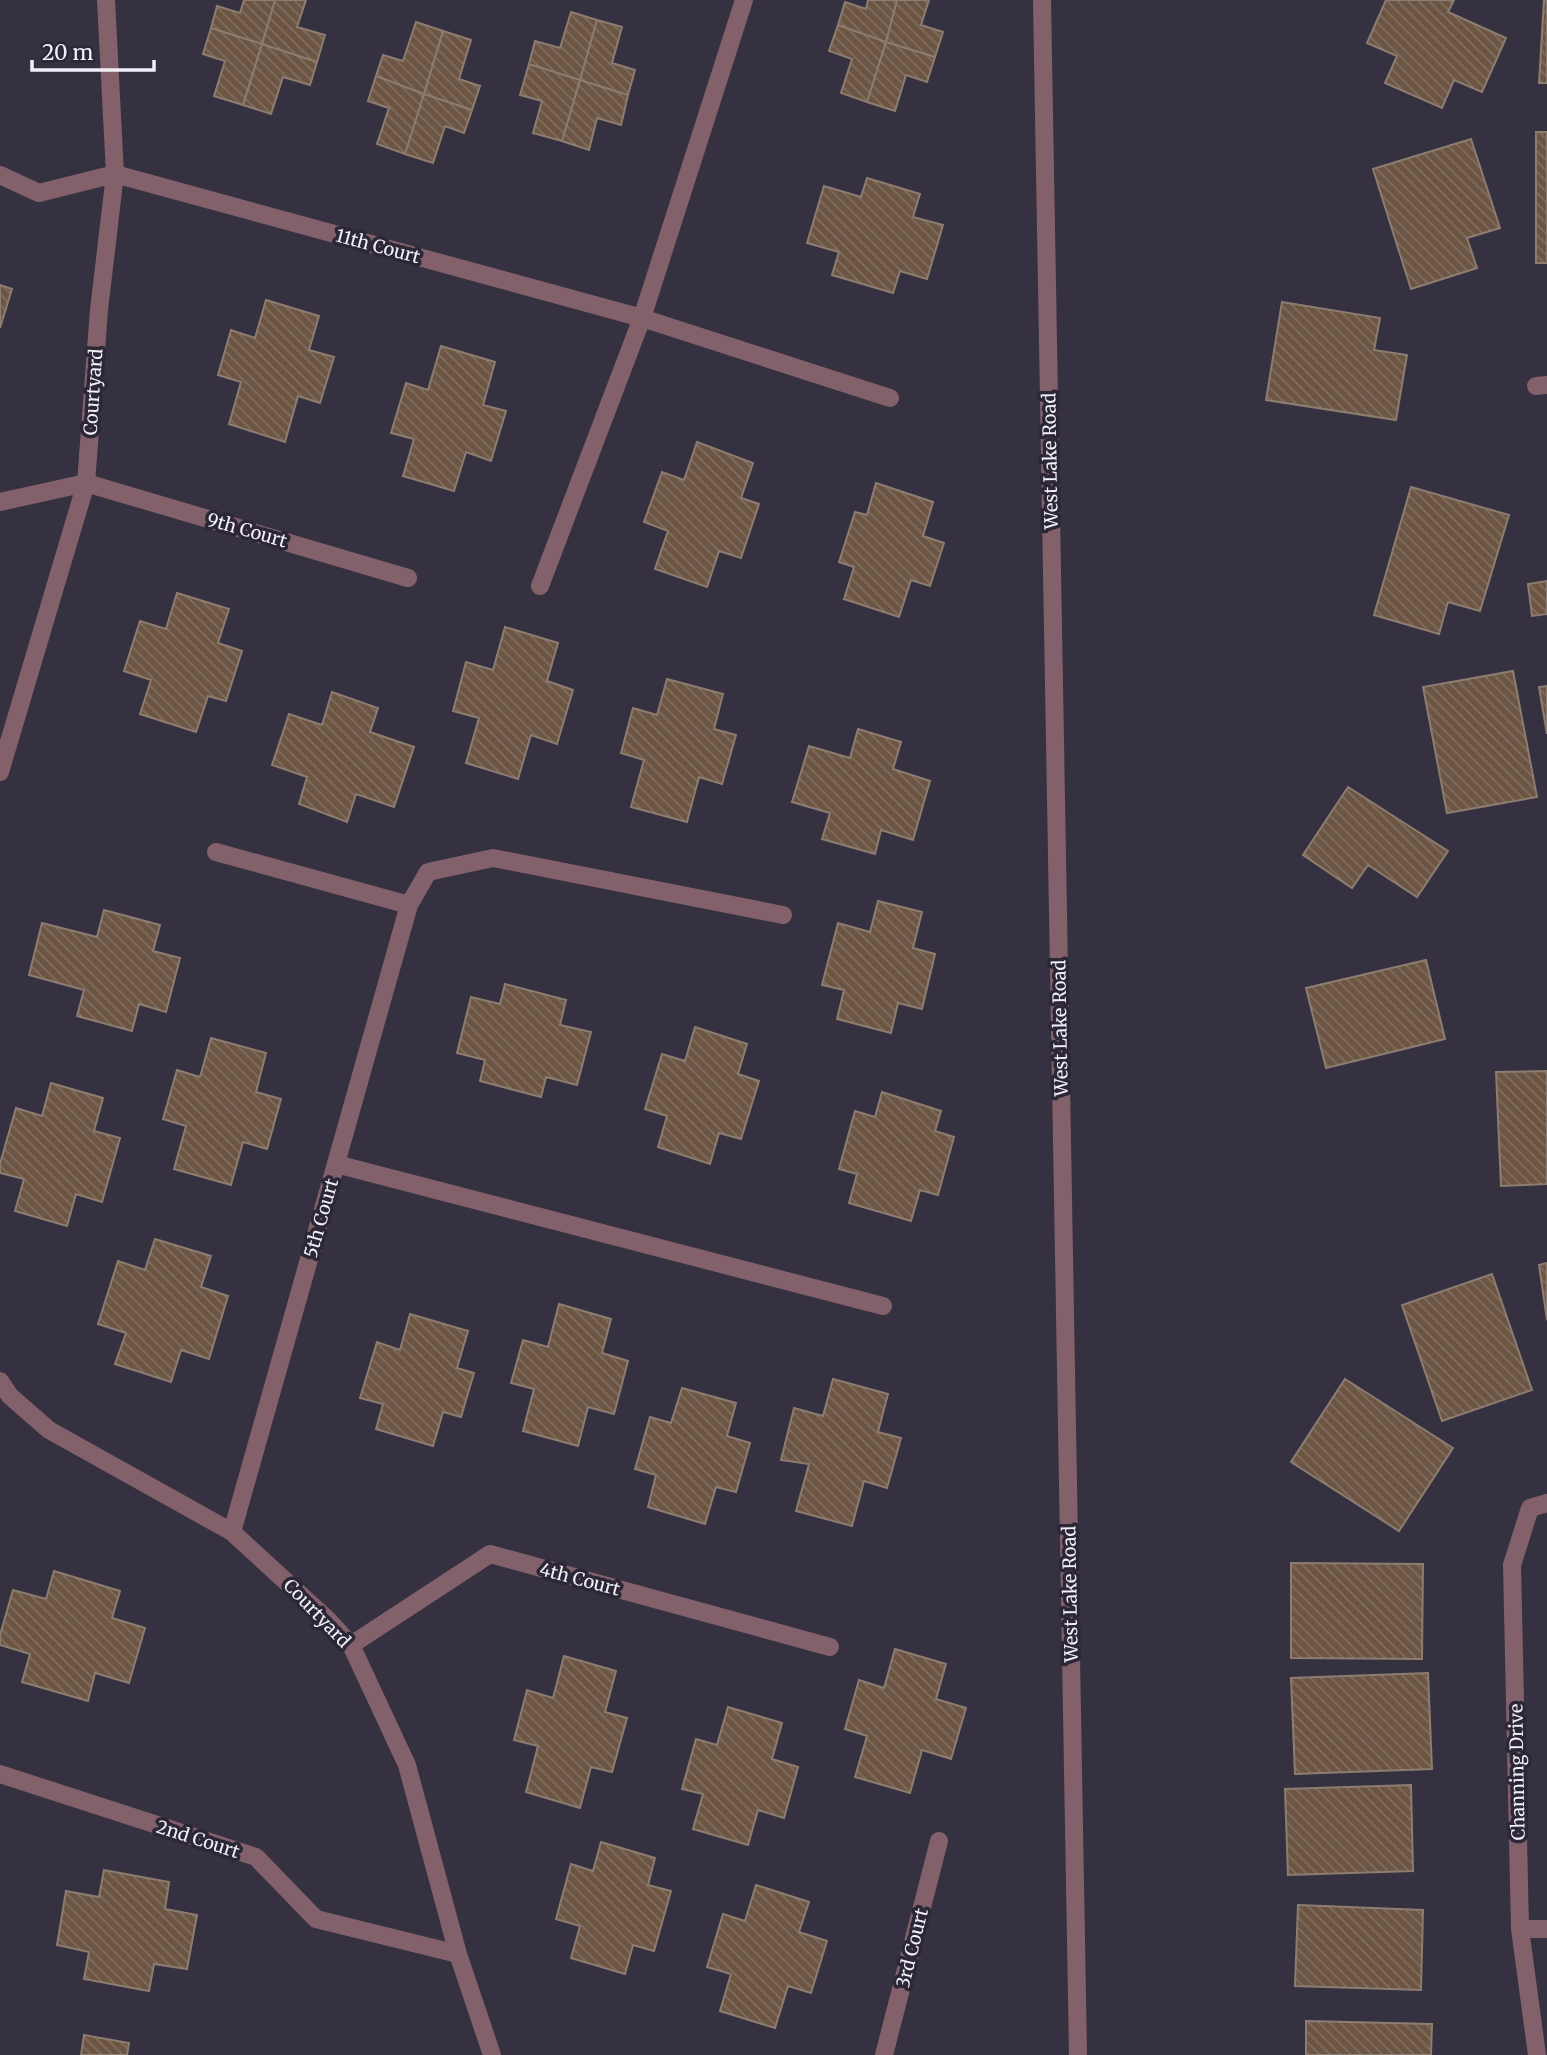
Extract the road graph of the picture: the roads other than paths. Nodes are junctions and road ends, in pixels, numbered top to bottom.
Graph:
1 (106, 0) edge
2 (744, 0) edge
3 (1042, 0) edge
4 (115, 174) junction
5 (0, 175) edge
6 (642, 318) junction
7 (890, 398) dead end
8 (86, 482) junction
9 (0, 502) edge
10 (408, 578) dead end
11 (540, 586) dead end
12 (0, 772) edge
13 (216, 852) dead end
14 (410, 905) junction
15 (783, 915) dead end
16 (336, 1164) junction
17 (883, 1306) dead end
18 (0, 1381) edge
19 (1547, 1503) edge
20 (232, 1532) junction
21 (351, 1645) junction
22 (830, 1647) dead end
23 (0, 1774) edge
24 (939, 1842) dead end
25 (1520, 1929) junction
26 (1547, 1929) edge
27 (458, 1954) junction
28 (492, 2055) edge
29 (884, 2055) edge
30 (1078, 2055) edge
31 (1537, 2055) edge

1 - 4 street, Courtyard
2 - 6 street
3 - 30 street, West Lake Road
4 - 5 street
4 - 6 street, 11th Court
4 - 8 street, Courtyard
6 - 7 street, 11th Court
6 - 11 street
8 - 9 street
8 - 10 street, 9th Court
8 - 12 street, Courtyard
13 - 14 street
14 - 15 street, 5th Court
14 - 16 street, 5th Court
16 - 17 street
16 - 20 street, 5th Court
18 - 20 street, Courtyard
19 - 25 street, Channing Drive
20 - 21 street, Courtyard
21 - 22 street, 4th Court
21 - 27 street, Courtyard
23 - 27 street, 2nd Court
24 - 29 street, 3rd Court
25 - 26 street
25 - 31 street, Channing Drive
27 - 28 street, Courtyard

